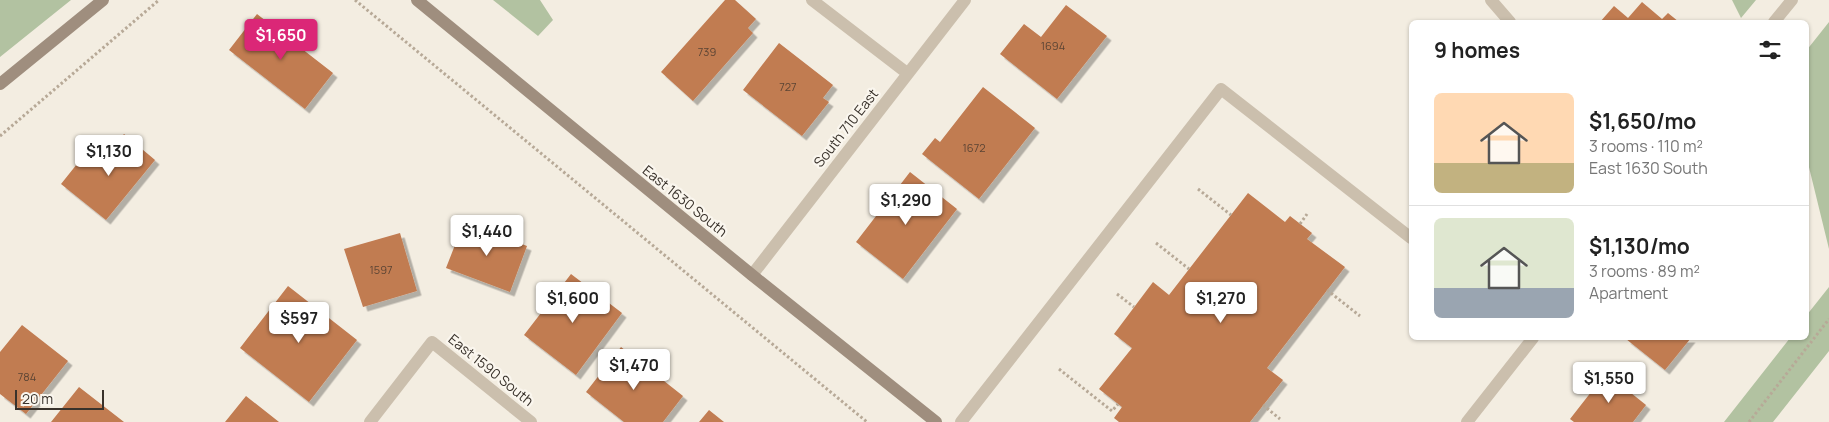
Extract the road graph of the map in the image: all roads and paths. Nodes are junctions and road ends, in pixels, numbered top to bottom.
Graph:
1 (103, 0) edge
2 (159, 0) edge
3 (355, 0) edge
4 (417, 0) edge
5 (812, 0) edge
6 (965, 0) edge
7 (1491, 0) edge
8 (1792, 0) edge
9 (1508, 20) edge
10 (1776, 20) edge
11 (908, 73) junction
12 (0, 84) edge
13 (0, 136) edge
14 (1198, 190) dead end
15 (1307, 214) dead end
16 (1231, 215) dead end
17 (1300, 224) dead end
18 (1409, 236) edge
19 (1156, 243) dead end
20 (1189, 269) dead end
21 (752, 275) junction
22 (1327, 290) dead end
23 (1117, 294) dead end
24 (1134, 307) dead end
25 (1360, 316) dead end
26 (1829, 318) edge
27 (1531, 340) edge
28 (1059, 369) dead end
29 (1118, 404) dead end
30 (1263, 406) dead end
31 (1280, 418) dead end
32 (370, 422) edge
33 (530, 422) edge
34 (867, 422) edge
35 (936, 422) edge
36 (961, 422) edge
37 (1467, 422) edge
38 (1749, 422) edge

1 - 12 street
2 - 13 path
3 - 34 path
4 - 21 street, East 1630 South
5 - 11 street
6 - 11 street, South 710 East
7 - 9 street
8 - 10 street
11 - 21 street, South 710 East
14 - 16 path
15 - 17 path
18 - 36 street
19 - 20 path
21 - 35 street, East 1630 South
22 - 25 path
23 - 24 path
26 - 38 path
27 - 37 street
28 - 29 path
30 - 31 path
32 - 33 street, East 1590 South

